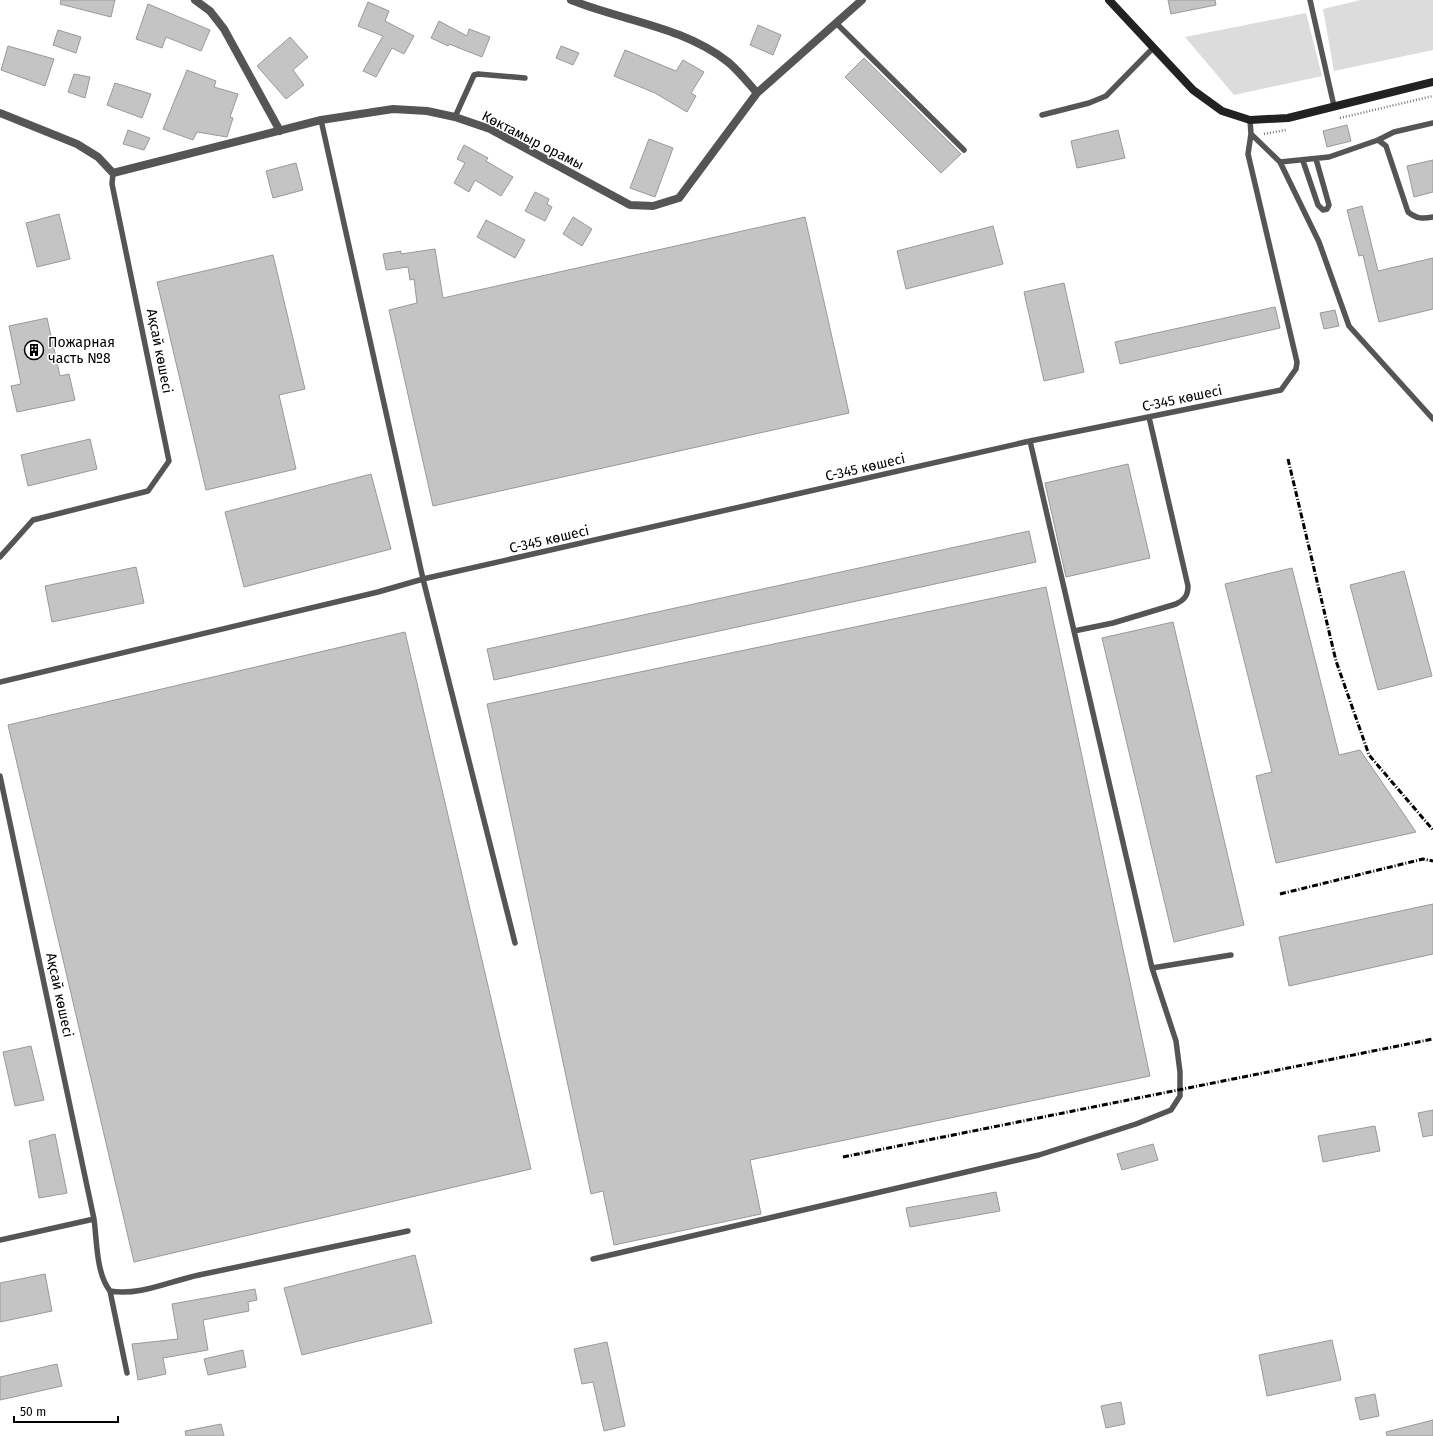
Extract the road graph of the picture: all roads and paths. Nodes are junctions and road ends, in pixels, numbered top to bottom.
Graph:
1 (195, 0) edge
2 (571, 0) edge
3 (862, 0) edge
4 (1109, 0) edge
5 (1310, 0) edge
6 (836, 23) junction
7 (1153, 48) junction
8 (525, 78) dead end
9 (1433, 82) edge
10 (757, 93) junction
11 (1334, 106) junction
12 (0, 114) edge
13 (1042, 115) dead end
14 (455, 117) junction
15 (320, 120) junction
16 (1250, 120) junction
17 (1433, 123) edge
18 (280, 131) junction
19 (1251, 134) junction
20 (1378, 140) junction
21 (964, 150) dead end
22 (1316, 159) junction
23 (1303, 161) junction
24 (1280, 162) junction
25 (113, 173) junction
26 (1433, 217) edge
27 (1149, 417) junction
28 (1433, 419) edge
29 (1030, 441) junction
30 (0, 557) edge
31 (423, 579) junction
32 (1074, 631) junction
33 (0, 682) edge
34 (0, 776) edge
35 (515, 943) dead end
36 (1231, 955) dead end
37 (1152, 968) junction
38 (94, 1219) junction
39 (408, 1231) dead end
40 (0, 1240) edge
41 (593, 1259) dead end
42 (110, 1291) junction
43 (127, 1373) dead end

1 - 18 street
2 - 10 street
3 - 6 street, Көктамыр орамы
4 - 7 main road
5 - 11 lane
6 - 10 street, Көктамыр орамы
6 - 21 lane
7 - 13 lane
7 - 16 main road
8 - 14 lane
9 - 11 main road
10 - 14 street, Көктамыр орамы
11 - 16 main road
12 - 25 street
14 - 15 street, Көктамыр орамы
15 - 18 street, Көктамыр орамы
15 - 31 lane
16 - 19 lane
17 - 20 lane
18 - 25 street, Көктамыр орамы
19 - 24 lane
19 - 27 lane, С-345 көшесі
20 - 22 lane
20 - 26 lane
22 - 23 lane
22 - 23 lane
23 - 24 lane
24 - 28 lane
25 - 30 lane, Ақсай көшесі
27 - 29 lane, С-345 көшесі
27 - 32 lane
29 - 31 lane, С-345 көшесі
29 - 32 lane
31 - 33 lane, С-345 көшесі
31 - 35 lane
32 - 37 lane
34 - 38 lane, Ақсай көшесі
36 - 37 lane
37 - 41 lane
38 - 40 lane
38 - 42 lane, Ақсай көшесі
39 - 42 lane
42 - 43 lane, Ақсай көшесі

